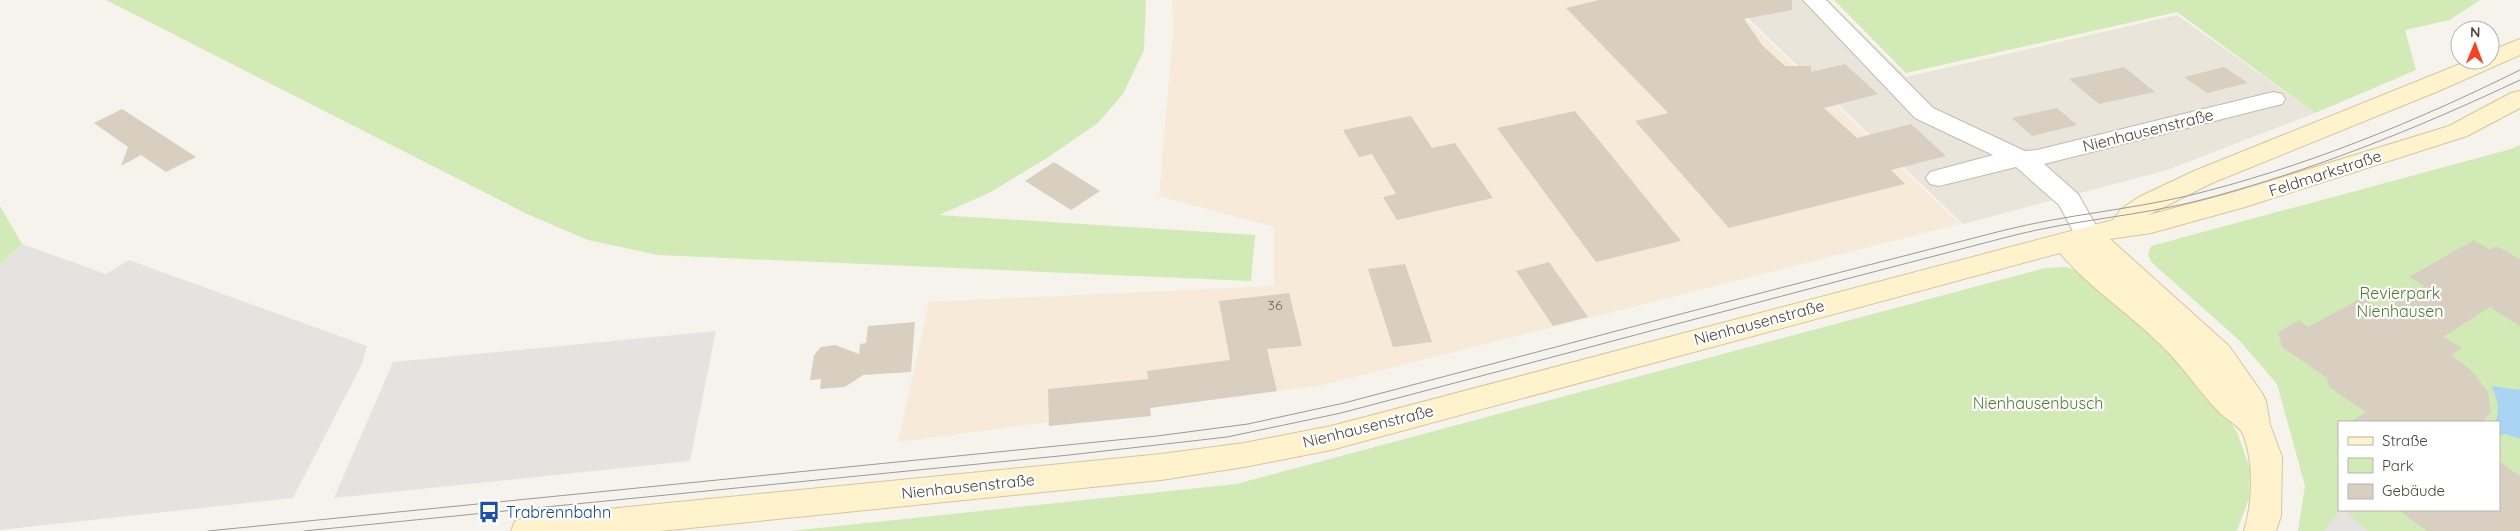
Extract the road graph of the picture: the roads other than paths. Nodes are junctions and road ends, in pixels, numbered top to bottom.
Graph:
1 (1814, 0) edge
2 (2520, 46) edge
3 (2500, 55) edge
4 (2467, 70) edge
5 (2520, 98) edge
6 (2273, 99) dead end
7 (2022, 159) junction
8 (1939, 178) dead end
9 (2122, 226) junction
10 (2077, 239) junction
11 (526, 531) edge
12 (2260, 531) edge

1 - 7 street
2 - 3 main road, Feldmarkstraße
4 - 9 main road, Feldmarkstraße
5 - 9 main road, Feldmarkstraße
6 - 7 street, Nienhausenstraße
7 - 8 street, Nienhausenstraße
7 - 10 street
9 - 10 main road, Feldmarkstraße
10 - 11 main road, Nienhausenstraße
10 - 12 main road

